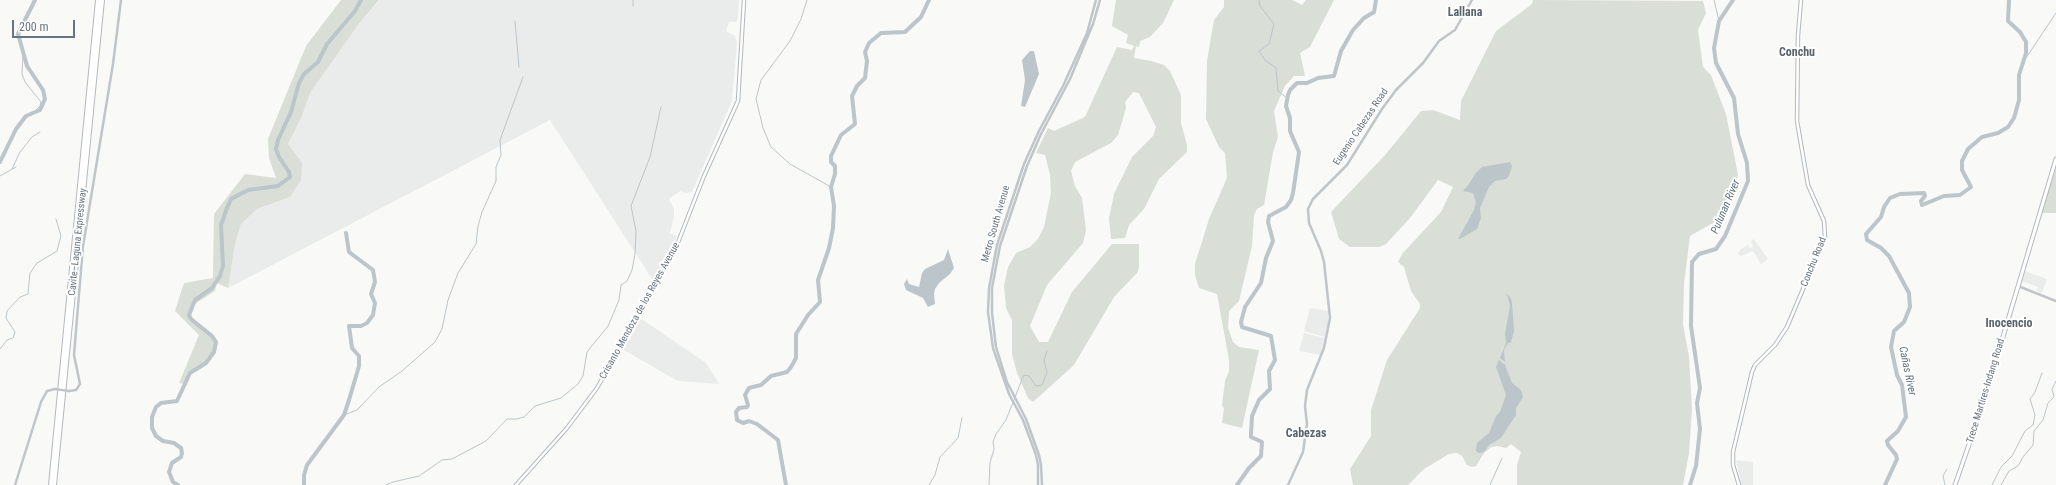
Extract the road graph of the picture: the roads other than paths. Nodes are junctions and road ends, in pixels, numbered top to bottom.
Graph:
1 (98, 0) edge
2 (102, 0) edge
3 (121, 0) edge
4 (744, 0) edge
5 (1096, 0) edge
6 (1100, 0) edge
7 (1472, 0) edge
8 (1801, 0) edge
9 (2056, 159) edge
10 (2017, 286) junction
11 (2056, 301) edge
12 (15, 485) edge
13 (51, 485) edge
14 (54, 485) edge
15 (516, 485) edge
16 (1038, 485) edge
17 (1042, 485) edge
18 (1288, 485) edge
19 (1739, 485) edge
20 (1955, 485) edge

1 - 13 highway, Cavite–Laguna Expressway
2 - 14 highway, Cavite–Laguna Expressway
3 - 12 street, bridge
4 - 15 main road, Crisanto Mendoza de los Reyes Avenue
5 - 16 street, Metro South Avenue
6 - 17 street, Metro South Avenue
7 - 18 street, Eugenio Cabezas Road
8 - 19 main road, Conchu Road
9 - 10 main road, Trece Martires-Indang Road
10 - 11 street
10 - 20 main road, Trece Martires-Indang Road

